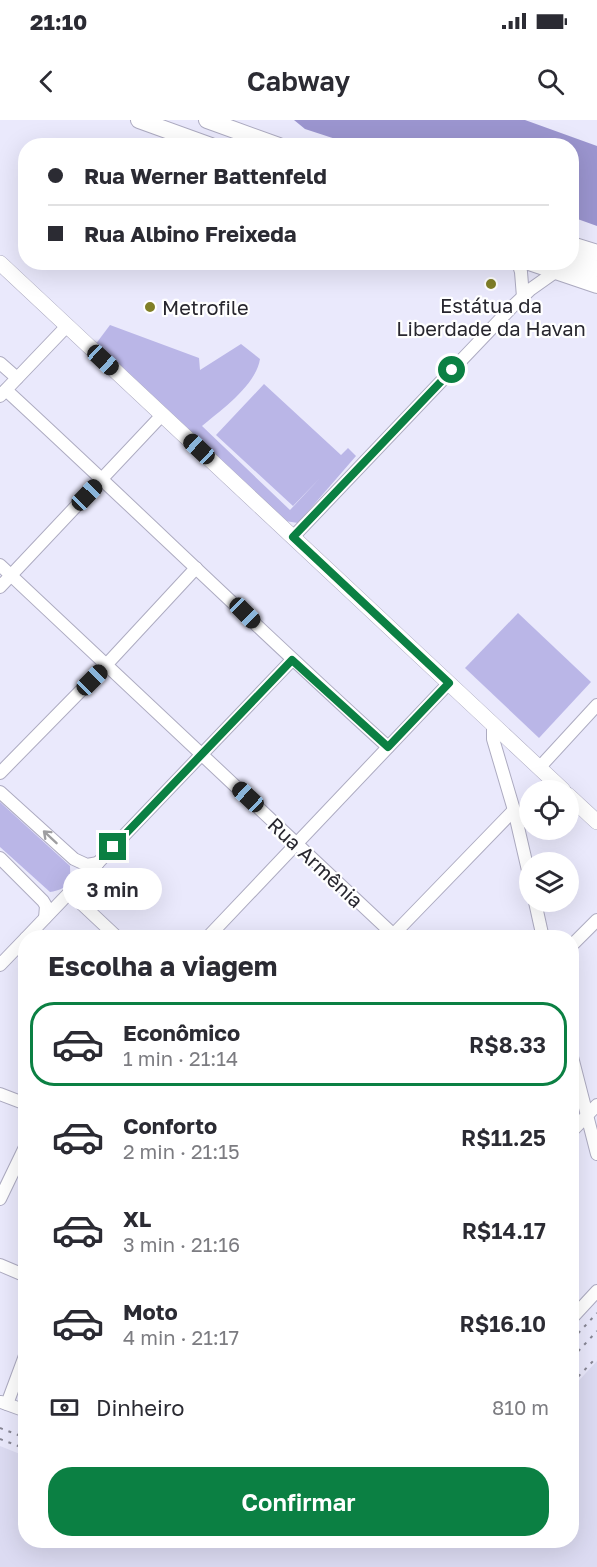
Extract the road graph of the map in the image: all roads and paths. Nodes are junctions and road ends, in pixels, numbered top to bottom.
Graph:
1 (139, 120) edge
2 (207, 120) edge
3 (189, 138) edge
4 (257, 138) edge
5 (579, 247) edge
6 (597, 254) edge
7 (0, 263) edge
8 (579, 264) edge
9 (520, 270) edge
10 (550, 270) edge
11 (597, 270) edge
12 (555, 272) junction
13 (597, 285) edge
14 (523, 297) junction
15 (67, 326) junction
16 (0, 363) edge
17 (17, 378) junction
18 (3, 393) edge
19 (162, 414) junction
20 (102, 479) junction
21 (293, 537) junction
22 (0, 565) edge
23 (196, 568) junction
24 (11, 575) junction
25 (0, 587) edge
26 (292, 660) junction
27 (107, 664) junction
28 (449, 683) junction
29 (597, 705) edge
30 (493, 726) junction
31 (512, 744) junction
32 (388, 747) junction
33 (201, 754) junction
34 (500, 763) junction
35 (539, 768) junction
36 (1, 771) edge
37 (552, 780) edge
38 (3, 794) edge
39 (579, 805) edge
40 (514, 810) junction
41 (597, 822) edge
42 (297, 843) junction
43 (524, 852) edge
44 (0, 858) edge
45 (74, 859) junction
46 (98, 863) junction
47 (70, 893) junction
48 (40, 896) junction
49 (537, 912) edge
50 (45, 918) junction
51 (597, 920) edge
52 (34, 930) edge
53 (109, 930) edge
54 (215, 930) edge
55 (386, 930) edge
56 (400, 930) edge
57 (541, 930) edge
58 (579, 938) edge
59 (18, 946) edge
60 (0, 965) edge
61 (579, 1086) edge
62 (0, 1094) edge
63 (18, 1101) edge
64 (597, 1105) edge
65 (586, 1114) junction
66 (579, 1122) edge
67 (597, 1154) edge
68 (18, 1161) edge
69 (0, 1198) edge
70 (0, 1265) edge
71 (18, 1273) edge
72 (597, 1291) edge
73 (579, 1310) edge
74 (18, 1370) edge
75 (3, 1403) edge
76 (18, 1409) edge

1 - 3 highway
2 - 4 highway
5 - 6 highway
7 - 15 main road
8 - 11 highway
9 - 14 street
10 - 12 highway
12 - 13 highway
12 - 14 street
14 - 21 street
15 - 17 street
15 - 19 main road
16 - 17 street
17 - 18 street
18 - 20 street
19 - 20 street
19 - 21 main road
20 - 23 street
20 - 24 street
21 - 28 main road
22 - 24 street, Rua Armênia
23 - 26 street
23 - 27 street
24 - 25 street
24 - 27 street, Rua Armênia
26 - 32 street
26 - 33 street
27 - 33 street, Rua Armênia
27 - 36 street
28 - 30 main road
28 - 32 street
29 - 35 street
30 - 31 main road
30 - 34 street
31 - 34 street
31 - 35 main road
32 - 42 street
33 - 42 street, Rua Armênia
33 - 46 street
34 - 40 street
35 - 37 main road
36 - 38 street
45 -> 38 street
39 - 41 main road
40 - 43 street
40 - 56 street
42 - 54 street
42 - 55 street, Rua Armênia
44 - 48 street
45 - 46 street
45 - 47 street
46 - 47 street
47 - 48 street
47 - 50 street
47 - 53 street
48 - 50 street
49 - 57 street
50 - 52 street
51 - 58 street
59 - 60 street
61 - 65 street
62 - 63 street
64 - 65 street
65 - 66 street
65 - 67 street
68 - 69 street
70 - 71 street
72 - 73 street
74 - 75 street
75 - 76 street

